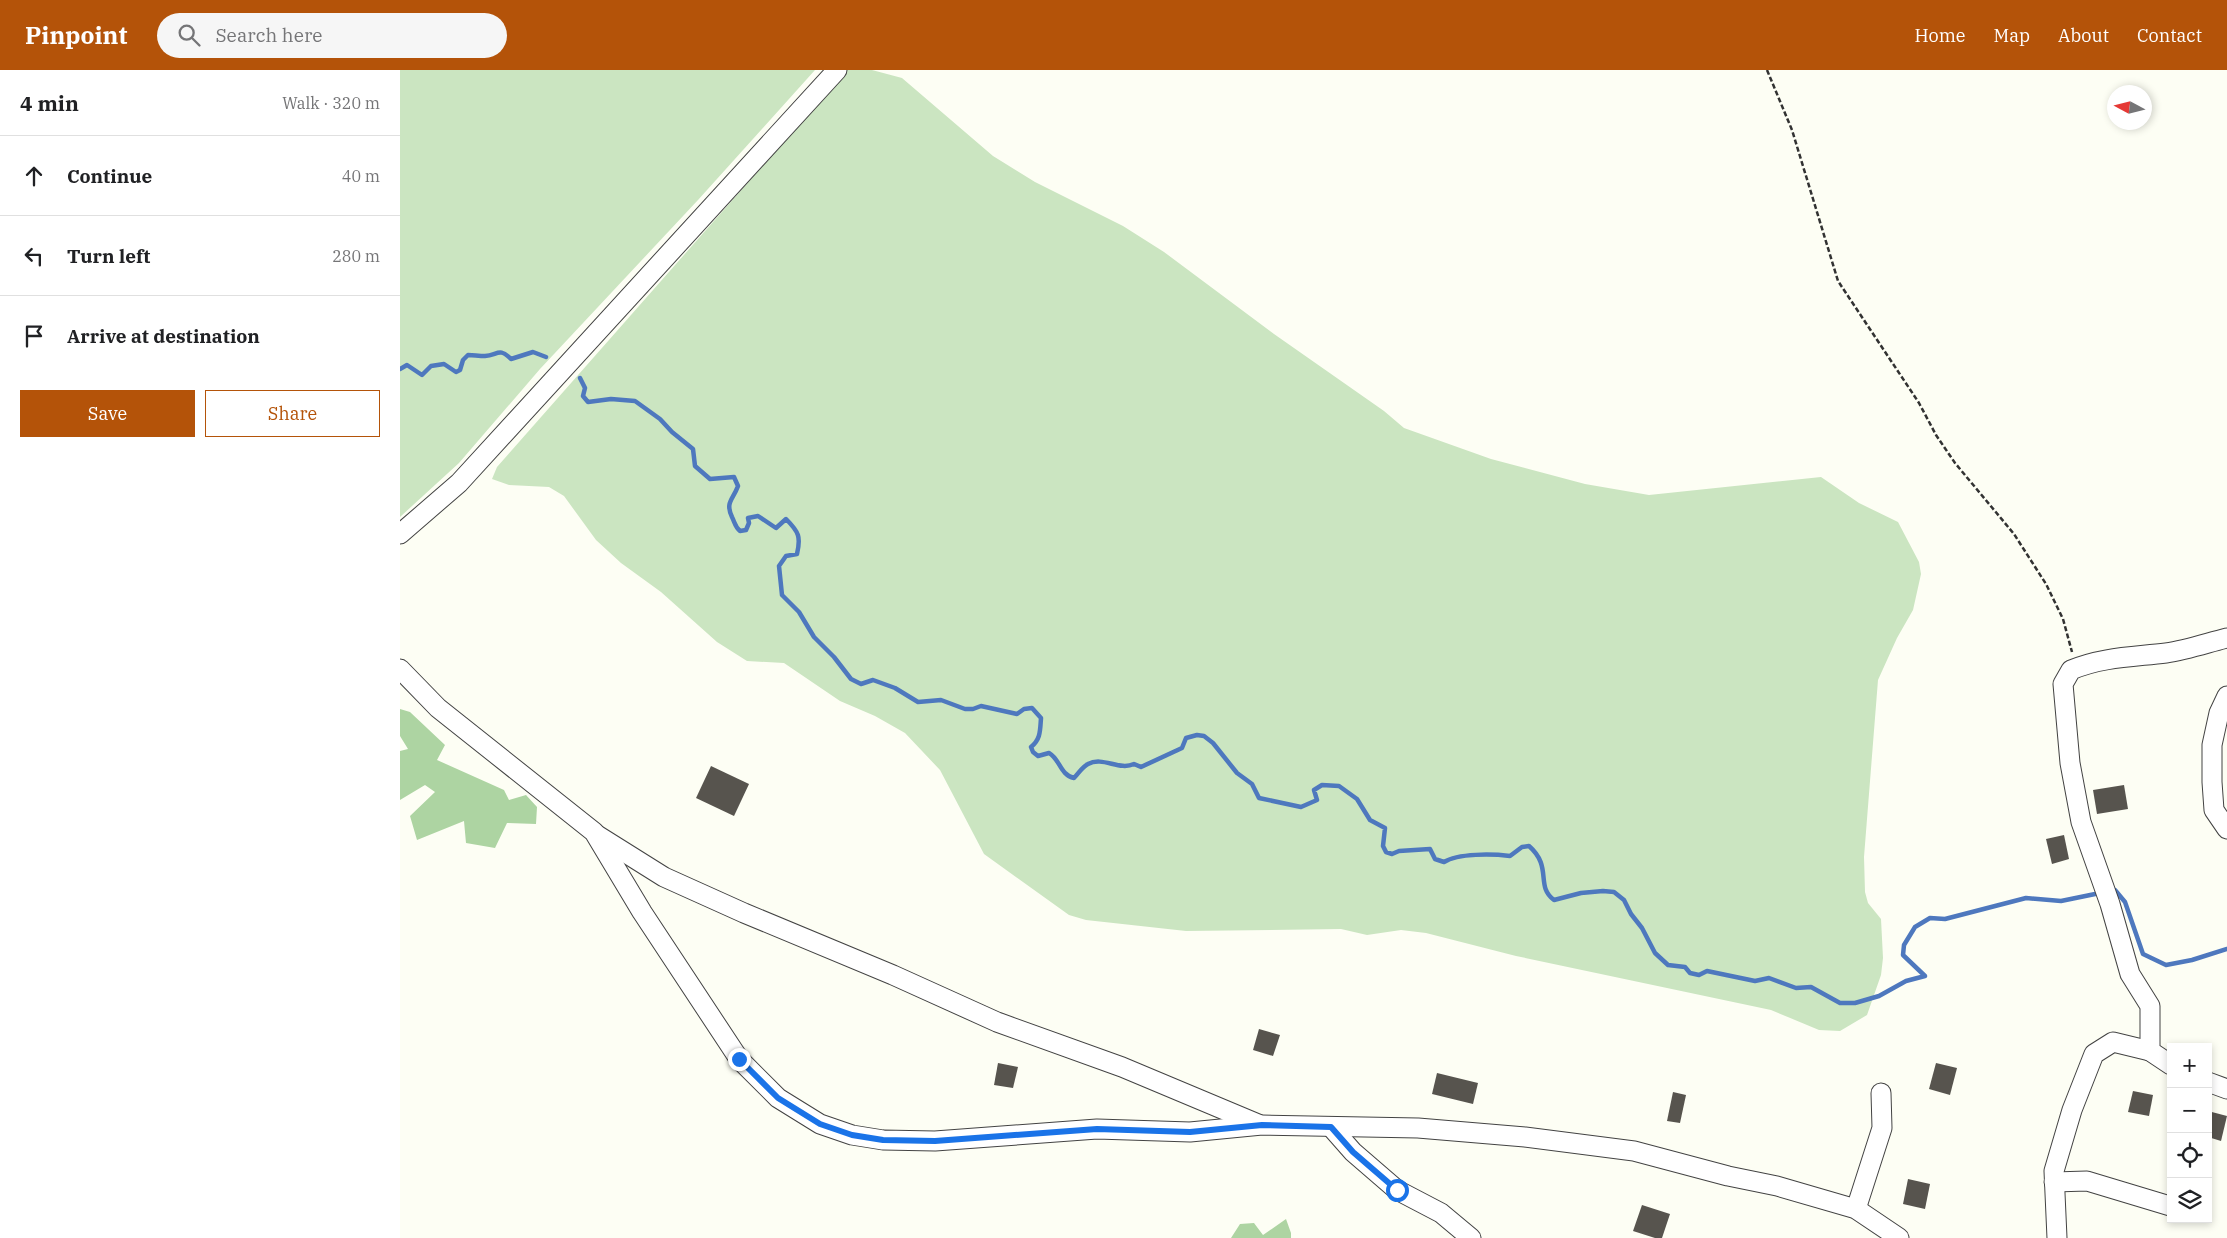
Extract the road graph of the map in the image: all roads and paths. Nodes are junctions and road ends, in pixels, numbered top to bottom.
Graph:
1 (837, 70) edge
2 (1767, 70) edge
3 (400, 534) edge
4 (2227, 638) edge
5 (400, 668) edge
6 (2077, 668) junction
7 (2227, 696) edge
8 (2227, 829) edge
9 (594, 832) junction
10 (2150, 1050) junction
11 (2167, 1062) edge
12 (2212, 1083) edge
13 (2227, 1089) edge
14 (1880, 1093) dead end
15 (1262, 1125) junction
16 (1331, 1127) junction
17 (2054, 1182) junction
18 (2167, 1205) edge
19 (1856, 1209) junction
20 (1471, 1238) edge
21 (1899, 1238) edge
22 (2057, 1238) edge

1 - 3 street
2 - 6 path
4 - 6 street
5 - 9 street
6 - 10 street
7 - 8 street
9 - 15 street
9 - 15 street
10 - 11 street
10 - 17 street
12 - 13 street
14 - 19 street
15 - 16 street
16 - 19 street
16 - 20 street
17 - 18 street
17 - 22 street
19 - 21 street

